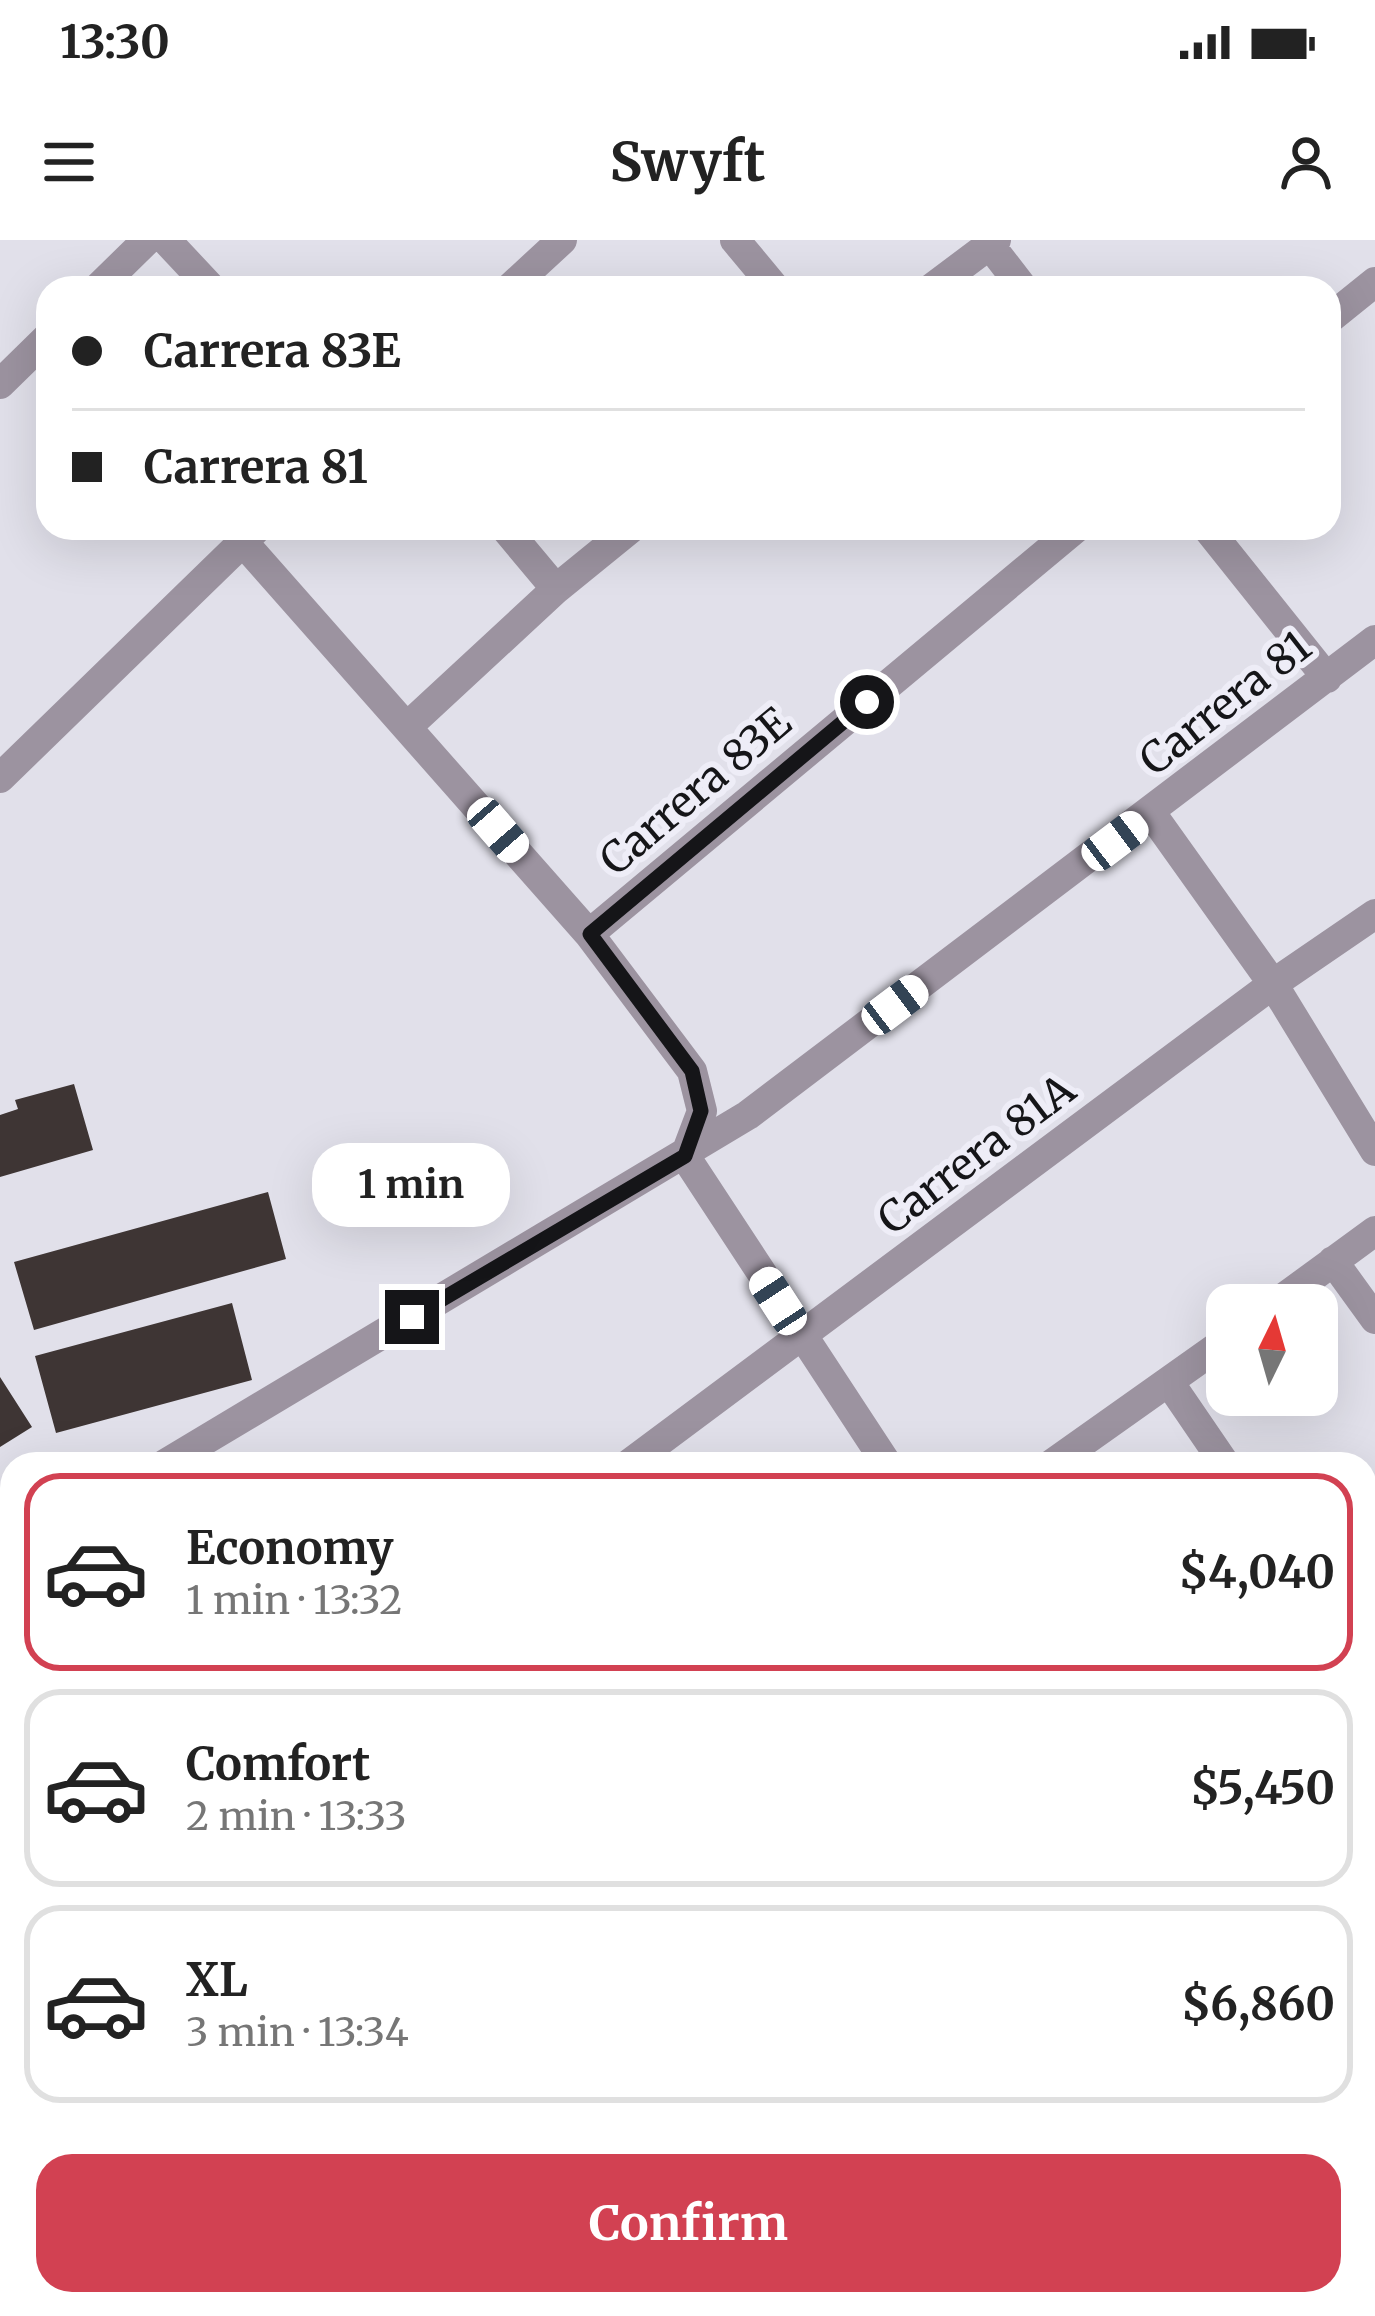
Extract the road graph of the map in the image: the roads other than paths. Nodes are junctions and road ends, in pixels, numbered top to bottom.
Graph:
1 (147, 240) edge
2 (166, 240) edge
3 (562, 240) edge
4 (735, 240) edge
5 (991, 242) edge
6 (110, 276) edge
7 (200, 276) edge
8 (525, 276) edge
9 (765, 276) edge
10 (947, 276) edge
11 (1015, 276) edge
12 (1375, 281) edge
13 (1341, 309) edge
14 (36, 349) edge
15 (0, 384) edge
16 (245, 540) edge
17 (254, 540) edge
18 (515, 540) edge
19 (616, 540) edge
20 (1062, 540) edge
21 (1217, 540) edge
22 (556, 590) junction
23 (1375, 640) edge
24 (1327, 678) junction
25 (407, 727) junction
26 (0, 778) edge
27 (1151, 813) junction
28 (1375, 914) edge
29 (590, 934) junction
30 (1273, 984) junction
31 (1375, 1151) edge
32 (685, 1156) junction
33 (1375, 1231) edge
34 (1334, 1262) junction
35 (1303, 1284) edge
36 (1375, 1318) edge
37 (801, 1337) junction
38 (1206, 1355) edge
39 (1169, 1382) junction
40 (190, 1452) edge
41 (645, 1452) edge
42 (879, 1452) edge
43 (1069, 1452) edge
44 (1217, 1452) edge

1 - 6 street
2 - 7 street
3 - 8 street
4 - 9 street
5 - 10 street
5 - 11 street
12 - 13 street
14 - 15 street
16 - 26 street
17 - 25 street
18 - 22 street
19 - 22 street
20 - 29 street, Carrera 83E
21 - 24 street
22 - 25 street
23 - 24 street, Carrera 81
24 - 27 street, Carrera 81
25 - 29 street
27 - 30 street
27 - 32 street, Carrera 81
28 - 30 street, Carrera 81A
29 - 32 street
30 - 31 street
30 - 37 street, Carrera 81A
32 - 37 street
32 - 40 street, Carrera 81
33 - 34 street
34 - 35 street
34 - 36 street
37 - 41 street, Carrera 81A
37 - 42 street
38 - 39 street
39 - 43 street
39 - 44 street

